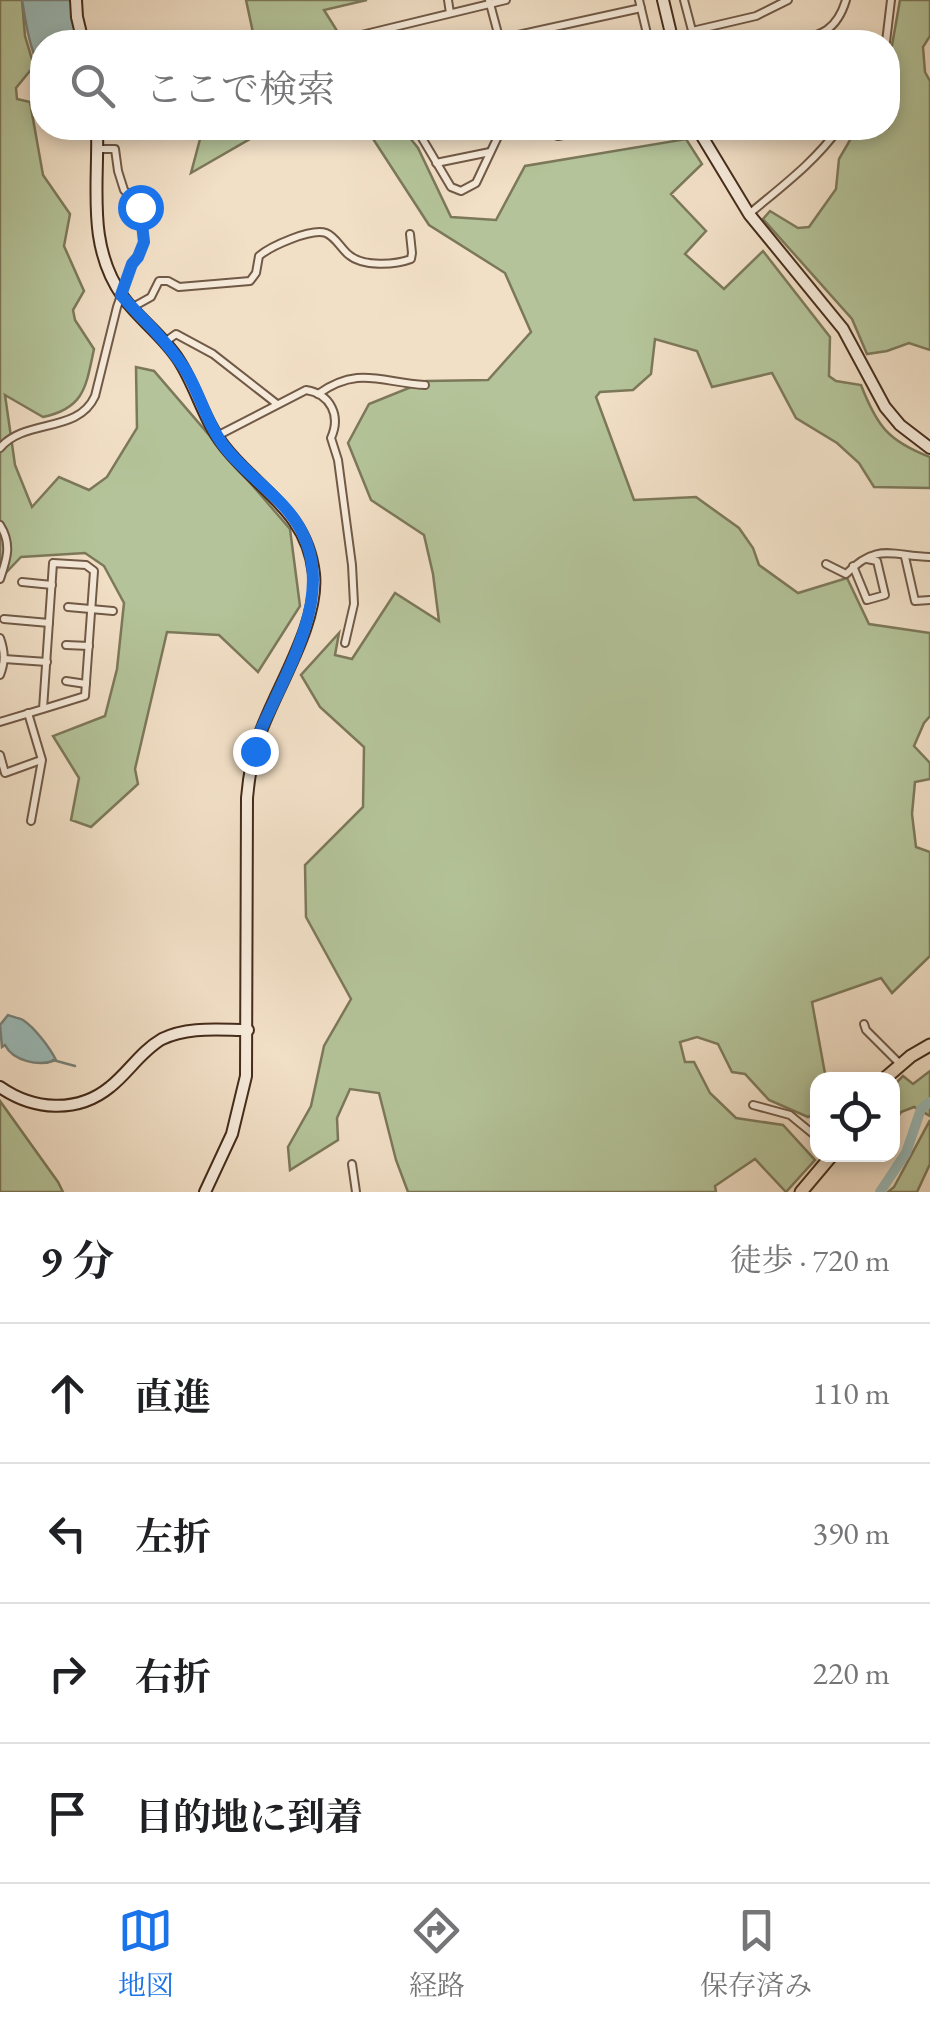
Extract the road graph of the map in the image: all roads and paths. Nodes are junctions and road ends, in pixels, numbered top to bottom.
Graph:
1 (76, 0) edge
2 (448, 0) edge
3 (506, 0) edge
4 (665, 0) edge
5 (684, 0) edge
6 (788, 0) edge
7 (846, 0) edge
8 (891, 0) edge
9 (489, 2) edge
10 (640, 4) edge
11 (450, 13) junction
12 (80, 30) edge
13 (381, 30) edge
14 (497, 30) edge
15 (542, 30) edge
16 (645, 30) edge
17 (671, 30) edge
18 (692, 30) edge
19 (696, 30) edge
20 (828, 30) edge
21 (887, 30) edge
22 (97, 140) edge
23 (423, 140) edge
24 (496, 140) edge
25 (704, 140) edge
26 (830, 140) edge
27 (97, 149) junction
28 (490, 152) junction
29 (436, 163) junction
30 (749, 214) junction
31 (410, 234) dead end
32 (121, 295) junction
33 (132, 308) junction
34 (165, 342) junction
35 (425, 385) dead end
36 (318, 394) junction
37 (277, 404) junction
38 (218, 436) junction
39 (0, 448) edge
40 (930, 448) edge
41 (0, 525) edge
42 (905, 557) junction
43 (930, 557) edge
44 (861, 558) junction
45 (826, 564) dead end
46 (854, 566) junction
47 (0, 579) edge
48 (22, 582) dead end
49 (52, 585) junction
50 (930, 600) edge
51 (68, 607) dead end
52 (91, 609) junction
53 (113, 611) dead end
54 (4, 619) dead end
55 (50, 622) junction
56 (0, 638) edge
57 (345, 643) dead end
58 (66, 644) dead end
59 (89, 646) junction
60 (4, 659) junction
61 (47, 662) junction
62 (0, 675) edge
63 (66, 682) dead end
64 (86, 684) junction
65 (44, 709) junction
66 (28, 712) junction
67 (0, 722) edge
68 (0, 755) edge
69 (42, 760) junction
70 (31, 821) dead end
71 (864, 1024) dead end
72 (248, 1030) junction
73 (930, 1045) edge
74 (900, 1064) junction
75 (892, 1072) edge
76 (0, 1088) edge
77 (753, 1105) dead end
78 (810, 1131) edge
79 (826, 1162) edge
80 (352, 1164) dead end
81 (204, 1192) edge
82 (356, 1192) edge
83 (801, 1192) edge

1 - 12 street
2 - 11 street
3 - 9 street
4 - 17 street
5 - 18 street
6 - 19 street
7 - 20 street
8 - 21 street
9 - 11 street
9 - 14 street
10 - 15 street
10 - 16 street
11 - 13 street
22 - 27 street
23 - 29 street
24 - 28 street
25 - 30 street
26 - 30 street
27 - 32 street
27 - 32 street
28 - 29 street
28 - 29 street
30 - 40 street
31 - 33 street
32 - 33 street
32 - 39 street
33 - 34 street
34 - 37 street
34 - 38 street
35 - 36 street
36 - 37 street
36 - 57 street
37 - 38 street
38 - 72 street
41 - 47 street
42 - 43 street
42 - 44 street
42 - 50 street
44 - 46 street
44 - 46 street
45 - 46 street
48 - 49 street
49 - 52 street
49 - 55 street
51 - 52 street
52 - 53 street
52 - 59 street
54 - 55 street
55 - 61 street
56 - 60 street
58 - 59 street
59 - 64 street
60 - 61 street
60 - 62 street
61 - 65 street
63 - 64 street
64 - 65 street
65 - 66 street
66 - 67 street
66 - 69 street
68 - 69 street
69 - 70 street
71 - 74 street
72 - 76 street
72 - 81 street
73 - 74 main road
74 - 75 main road
77 - 78 street
79 - 83 main road
80 - 82 street

